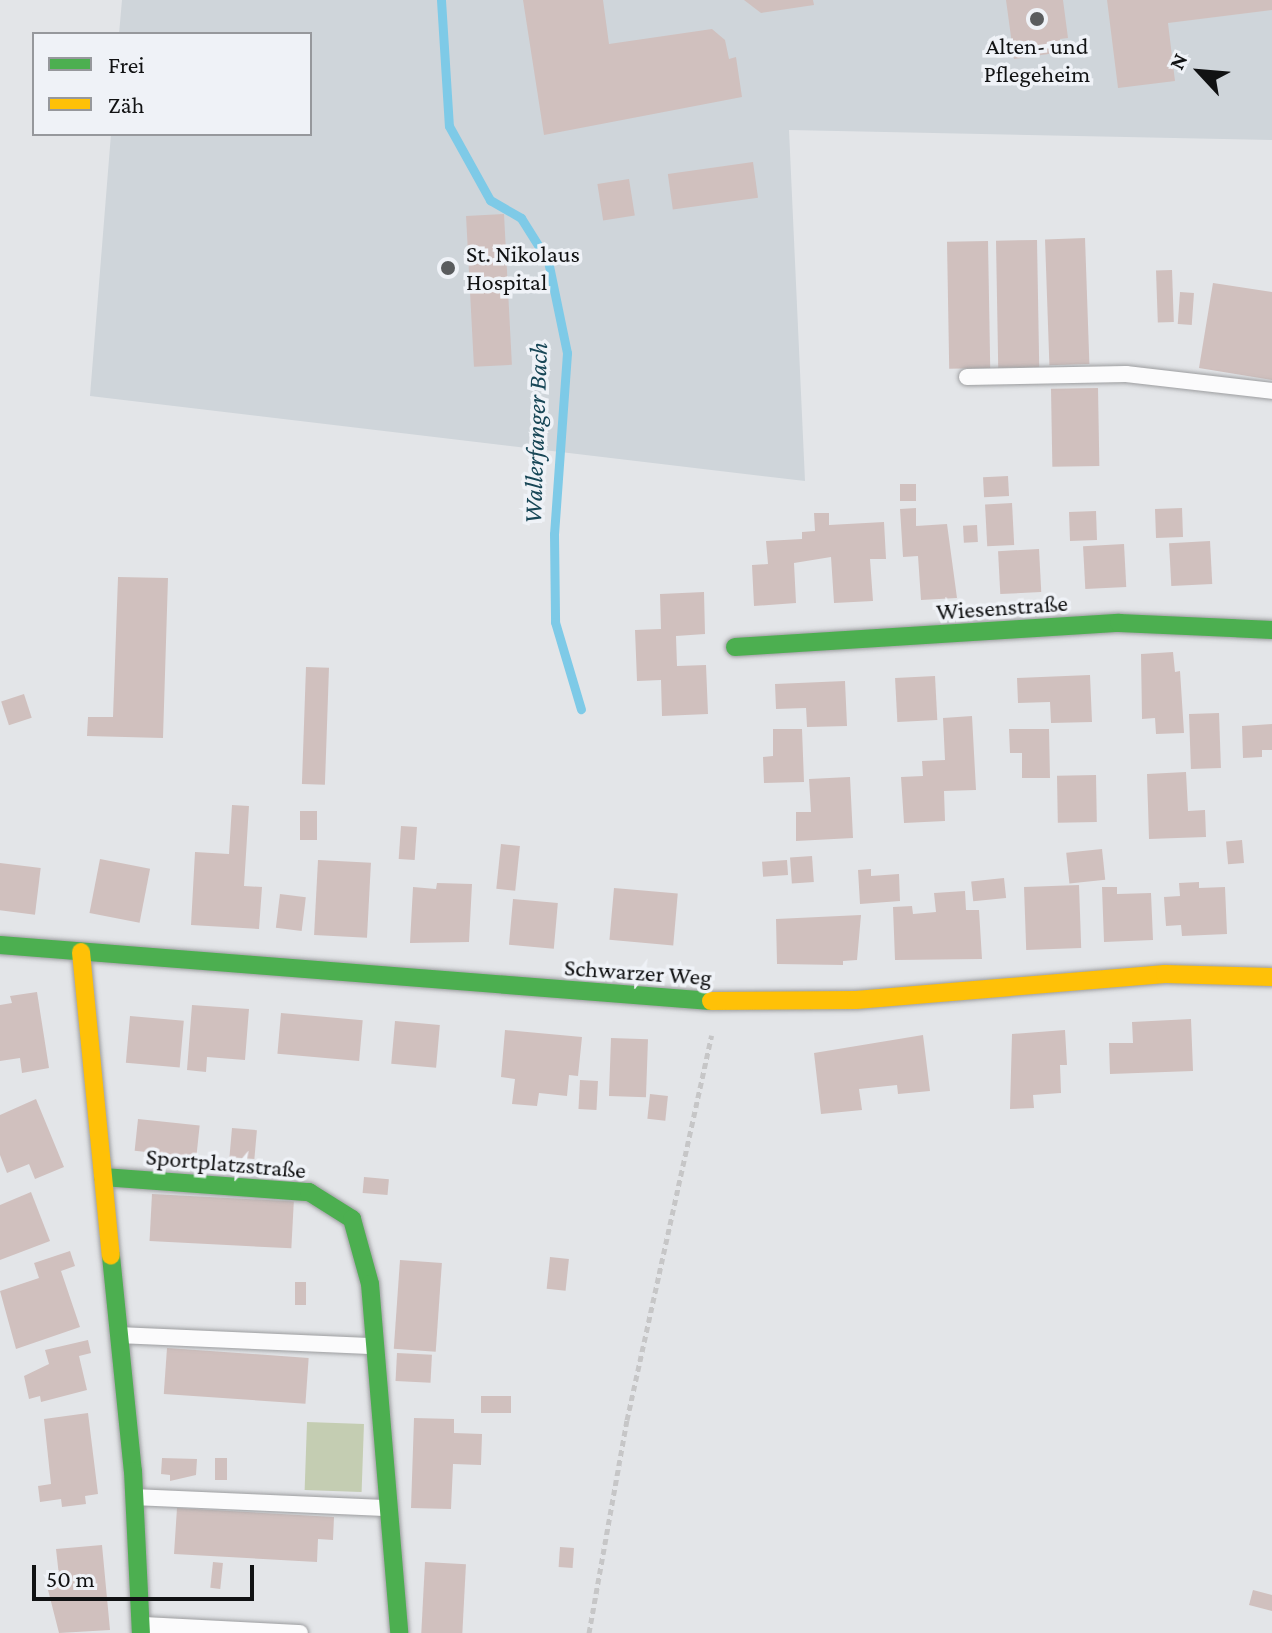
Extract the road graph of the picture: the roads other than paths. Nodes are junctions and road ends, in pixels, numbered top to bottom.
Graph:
1 (967, 377) dead end
2 (1272, 391) edge
3 (1272, 630) edge
4 (735, 647) dead end
5 (0, 945) edge
6 (81, 952) junction
7 (1272, 977) edge
8 (103, 1177) junction
9 (119, 1335) junction
10 (375, 1346) junction
11 (134, 1496) junction
12 (388, 1508) junction
13 (141, 1629) edge
14 (300, 1633) edge
15 (399, 1633) edge

1 - 2 lane
3 - 4 street, Wiesenstraße
5 - 6 street, Schwarzer Weg
6 - 7 street, Schwarzer Weg
6 - 8 street
8 - 9 street
8 - 10 street, Sportplatzstraße
9 - 10 lane
9 - 11 street
10 - 12 street, Sportplatzstraße
11 - 12 lane
11 - 13 street
12 - 15 street, Sportplatzstraße
13 - 14 lane

